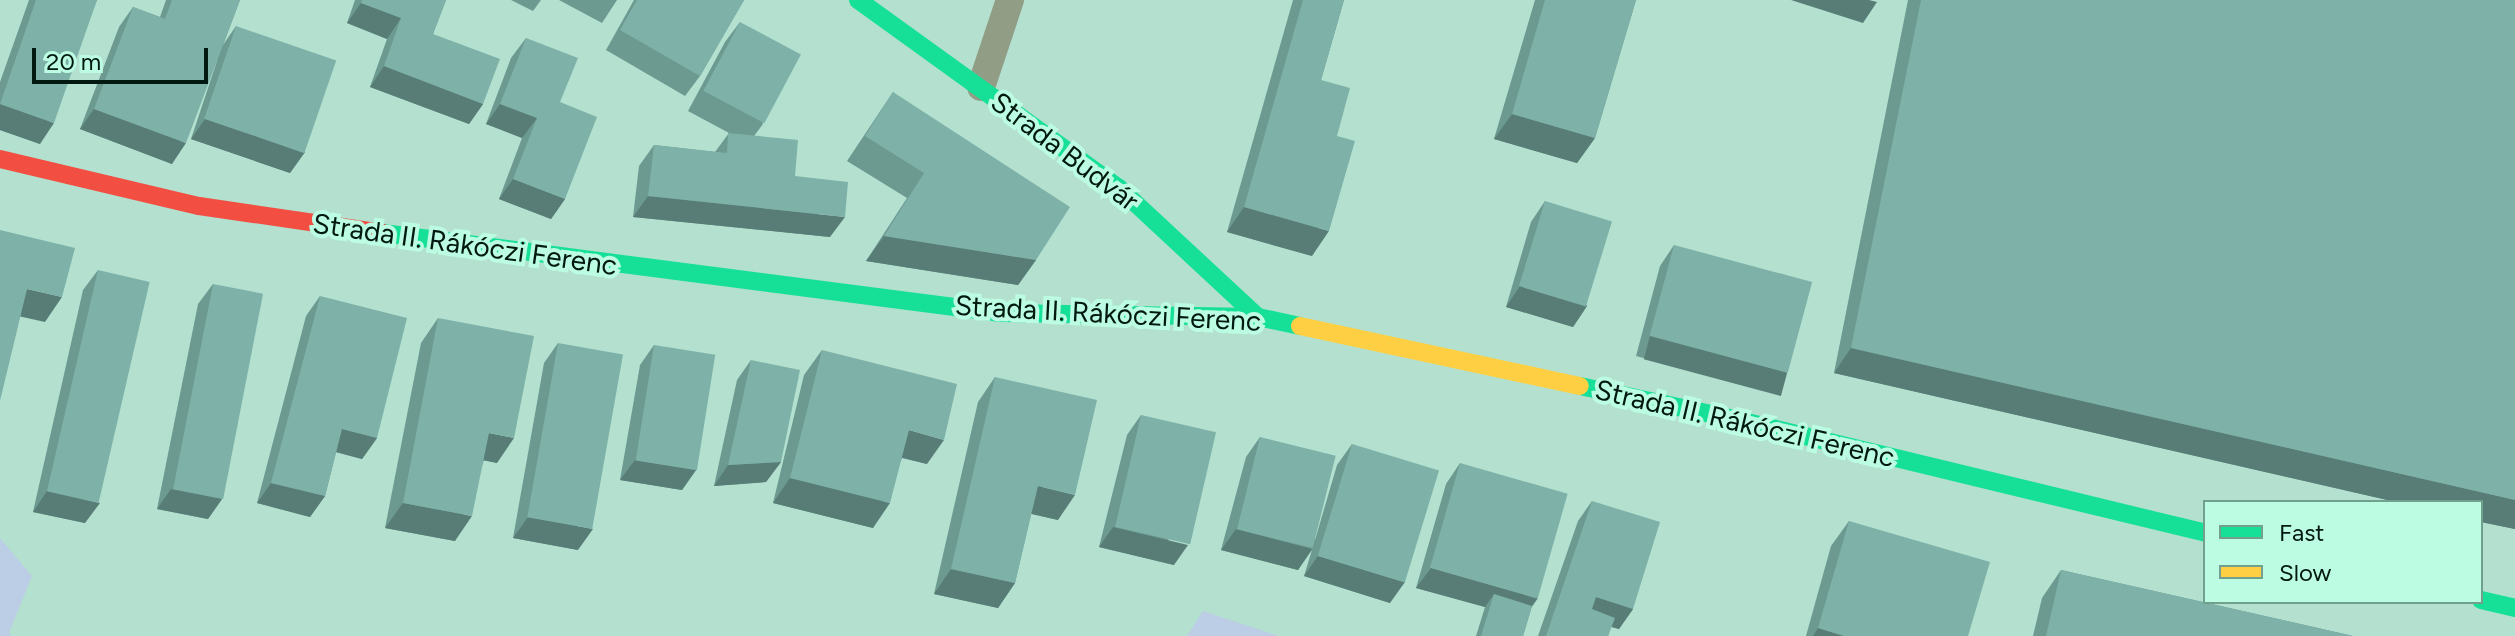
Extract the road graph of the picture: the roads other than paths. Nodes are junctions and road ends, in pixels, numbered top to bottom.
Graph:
1 (858, 0) edge
2 (1010, 0) edge
3 (981, 87) junction
4 (0, 159) edge
5 (1258, 317) junction
6 (2203, 533) edge
7 (2483, 600) edge
8 (2515, 608) edge

1 - 3 main road, Strada Budvár
2 - 3 lane
3 - 5 main road, Strada Budvár
4 - 5 main road, Strada II. Rákóczi Ferenc
5 - 6 main road, Strada II. Rákóczi Ferenc
7 - 8 main road

